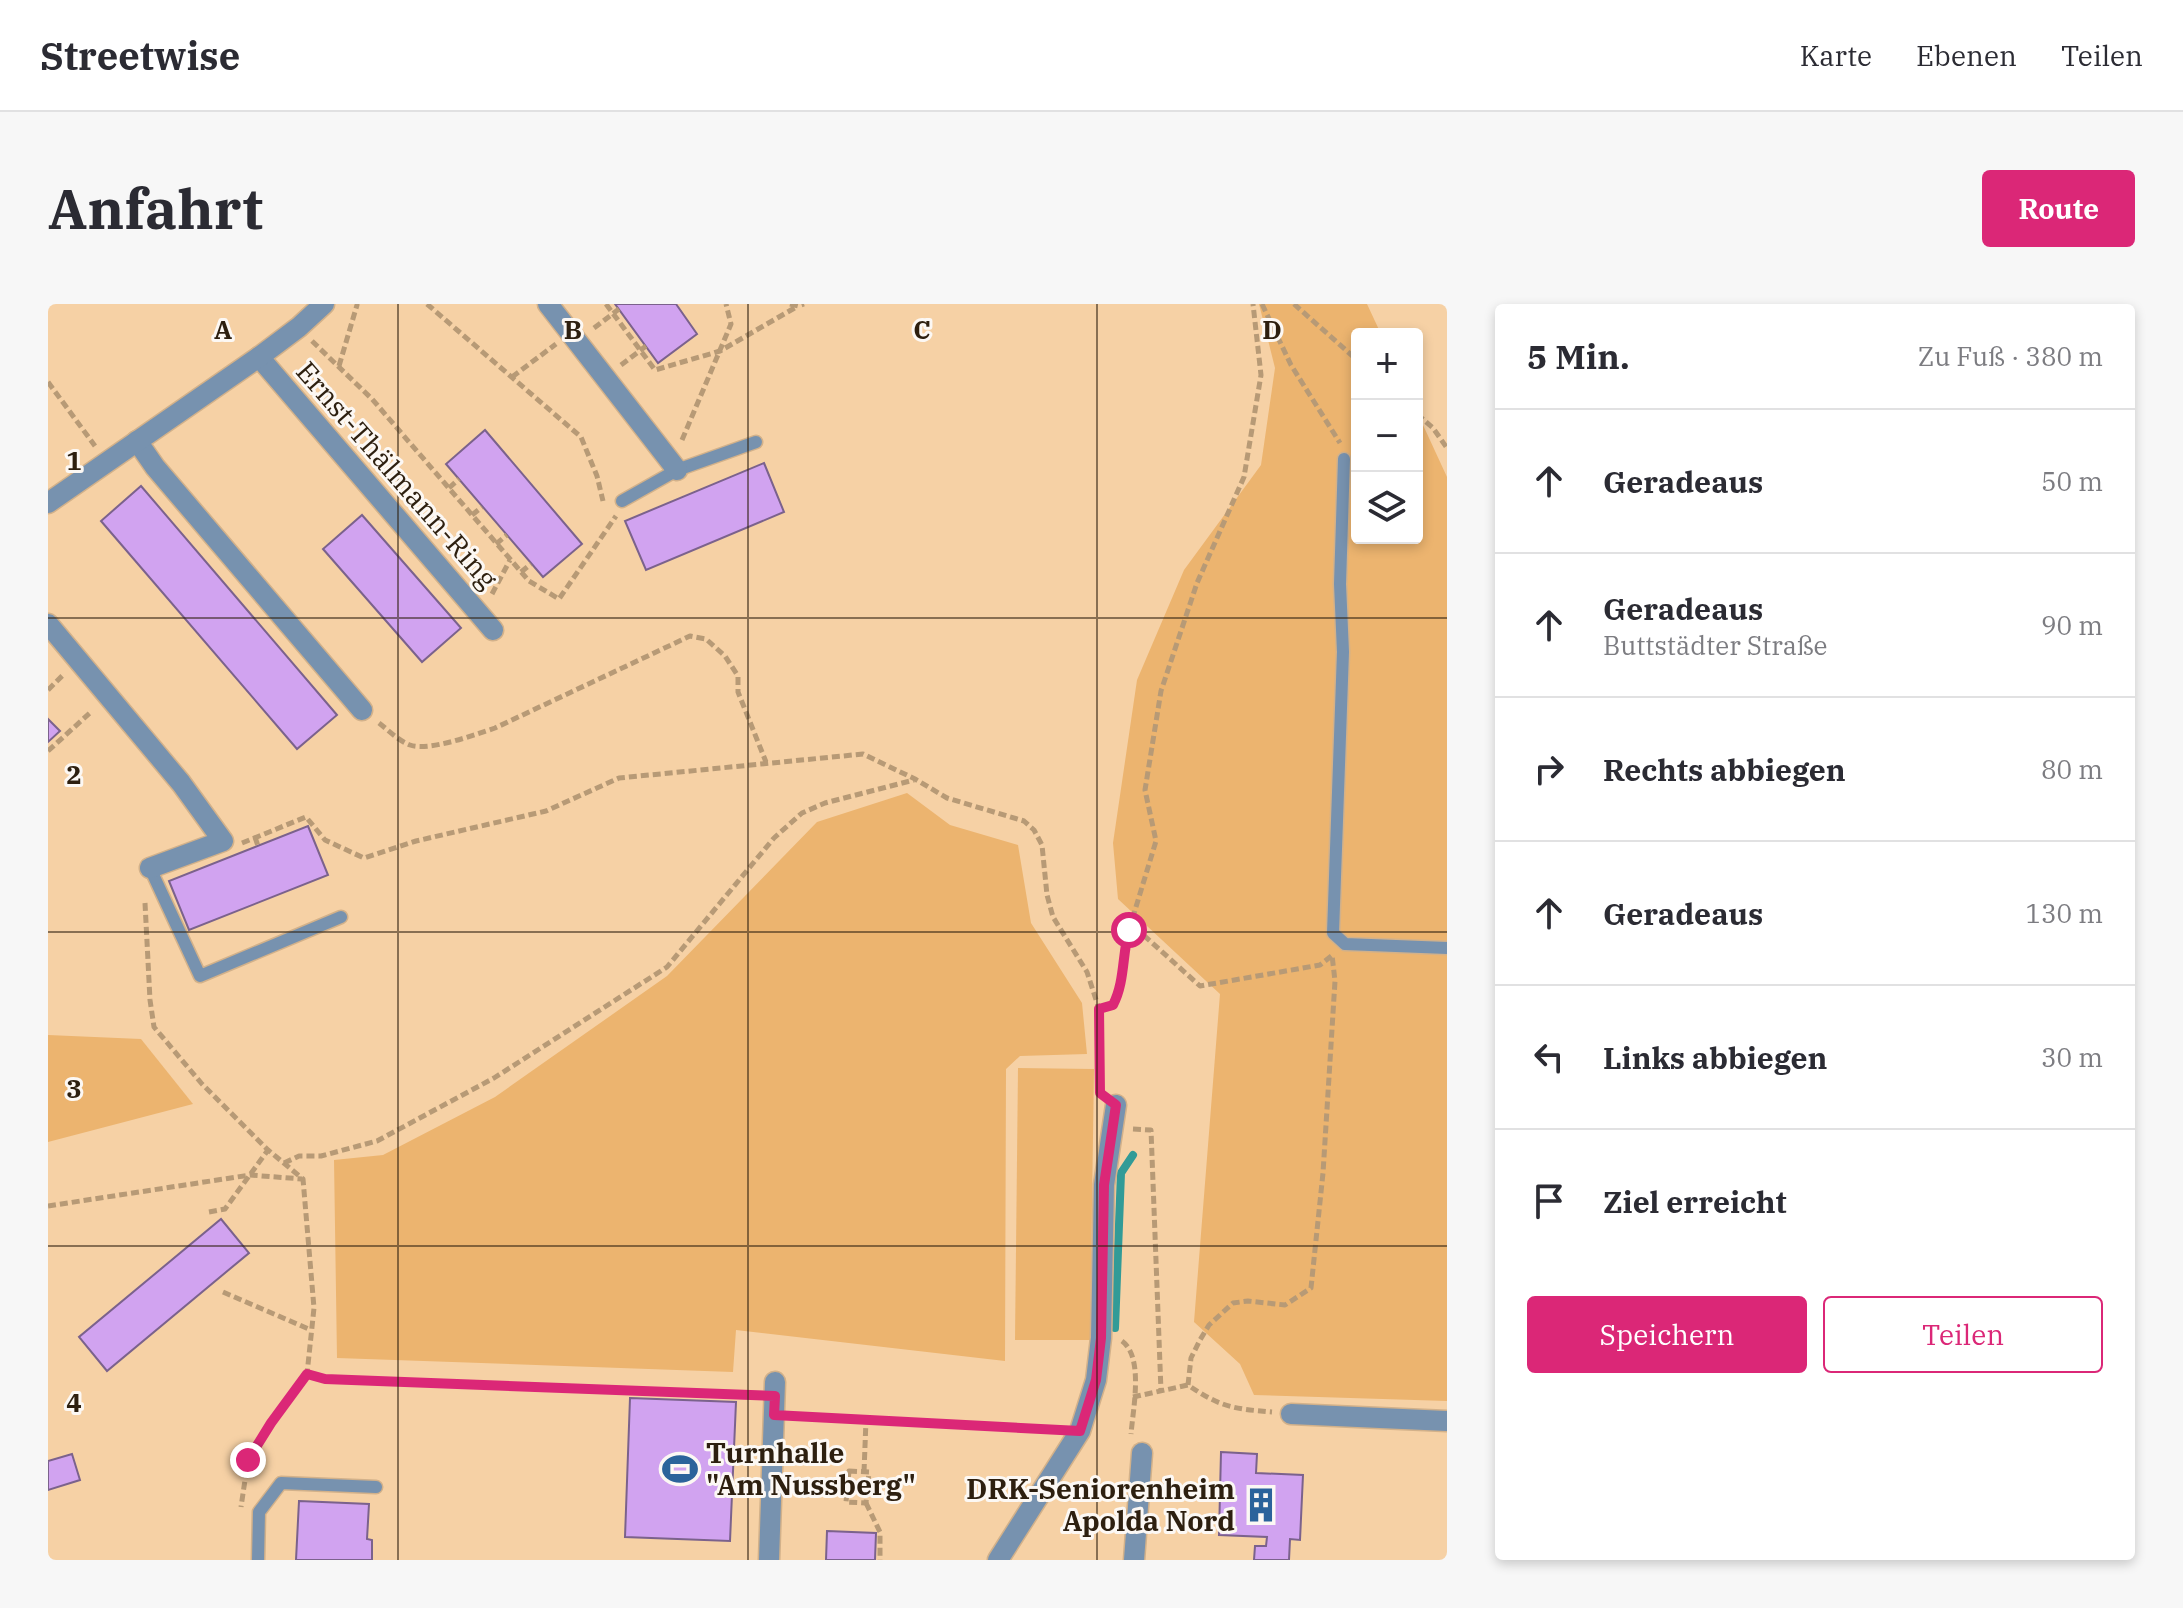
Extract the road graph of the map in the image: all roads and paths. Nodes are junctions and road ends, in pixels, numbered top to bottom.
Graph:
1 (324, 304) edge
2 (355, 304) edge
3 (427, 304) edge
4 (548, 304) edge
5 (606, 304) edge
6 (726, 304) edge
7 (790, 304) edge
8 (1253, 304) edge
9 (1262, 304) edge
10 (1294, 304) edge
11 (801, 305) edge
12 (616, 312) junction
13 (573, 337) junction
14 (311, 340) dead end
15 (720, 351) junction
16 (1351, 355) edge
17 (259, 357) junction
18 (339, 366) junction
19 (512, 377) junction
20 (48, 382) edge
21 (1423, 419) edge
22 (137, 441) junction
23 (756, 442) dead end
24 (1447, 448) edge
25 (1344, 459) joint
26 (107, 462) junction
27 (671, 463) junction
28 (459, 479) dead end
29 (449, 488) junction
30 (603, 502) dead end
31 (48, 503) edge
32 (621, 506) joint
33 (482, 507) dead end
34 (472, 515) junction
35 (607, 515) dead end
36 (612, 521) junction
37 (507, 535) dead end
38 (496, 544) junction
39 (510, 560) junction
40 (531, 564) dead end
41 (521, 572) junction
42 (487, 623) joint
43 (48, 624) edge
44 (109, 696) junction
45 (362, 710) joint
46 (48, 751) edge
47 (766, 762) junction
48 (915, 779) junction
49 (289, 824) junction
50 (291, 832) dead end
51 (255, 837) junction
52 (258, 846) dead end
53 (231, 847) dead end
54 (152, 873) junction
55 (341, 917) dead end
56 (1129, 930) junction
57 (1345, 944) junction
58 (1447, 948) edge
59 (1332, 955) junction
60 (1099, 1009) junction
61 (1116, 1105) joint
62 (1113, 1127) junction
63 (268, 1150) junction
64 (284, 1163) junction
65 (250, 1175) junction
66 (303, 1179) junction
67 (48, 1206) edge
68 (209, 1212) dead end
69 (223, 1292) dead end
70 (311, 1330) junction
71 (1101, 1338) junction
72 (307, 1374) junction
73 (1188, 1385) junction
74 (1161, 1391) junction
75 (774, 1398) junction
76 (1291, 1414) joint
77 (866, 1420) junction
78 (1447, 1421) edge
79 (1080, 1431) junction
80 (1142, 1453) dead end
81 (864, 1472) junction
82 (376, 1487) dead end
83 (866, 1503) junction
84 (241, 1512) dead end
85 (258, 1560) edge
86 (769, 1560) edge
87 (880, 1560) edge
88 (998, 1560) edge
89 (1134, 1560) edge

1 - 17 street, Ernst-Thälmann-Ring
2 - 18 path
3 - 19 path
4 - 13 street
5 - 12 path
6 - 15 path
7 - 11 path
8 - 56 path
9 - 25 path
10 - 16 path
11 - 15 path
12 - 13 path
12 - 15 path
13 - 19 path
13 - 27 street
14 - 18 path
15 - 27 path
17 - 22 street, Ernst-Thälmann-Ring
17 - 42 street, Ernst-Thälmann-Ring
18 - 29 path
19 - 30 path
20 - 26 path
21 - 24 path
22 - 26 street, Ernst-Thälmann-Ring
22 - 45 street
23 - 27 lane
25 - 57 lane
26 - 31 street, Ernst-Thälmann-Ring
27 - 32 lane
28 - 29 path
29 - 34 path
32 - 36 path
33 - 34 path
34 - 38 path
35 - 36 path
36 - 41 path
37 - 38 path
38 - 39 path
39 - 41 path
39 - 42 path
40 - 41 path
43 - 44 street
44 - 46 path
44 - 54 street
45 - 47 path
47 - 48 path
47 - 49 path
48 - 60 path
48 - 64 path
49 - 50 path
49 - 51 path
51 - 52 path
51 - 53 path
54 - 55 lane
54 - 63 path
56 - 59 path
56 - 60 path
57 - 58 lane
57 - 59 path
59 - 73 path
60 - 61 path
61 - 62 street
62 - 71 street
62 - 74 path
63 - 64 path
63 - 65 path
64 - 66 path
65 - 66 path
65 - 67 path
65 - 68 path
66 - 70 path
69 - 70 path
70 - 72 path
71 - 74 path
71 - 79 street
72 - 75 path
72 - 84 path
73 - 74 path
73 - 76 path
75 - 77 path
75 - 86 street
76 - 78 street
77 - 79 path
77 - 81 path
79 - 88 street
80 - 89 street
81 - 83 path
81 - 83 path
82 - 85 lane
83 - 87 path

